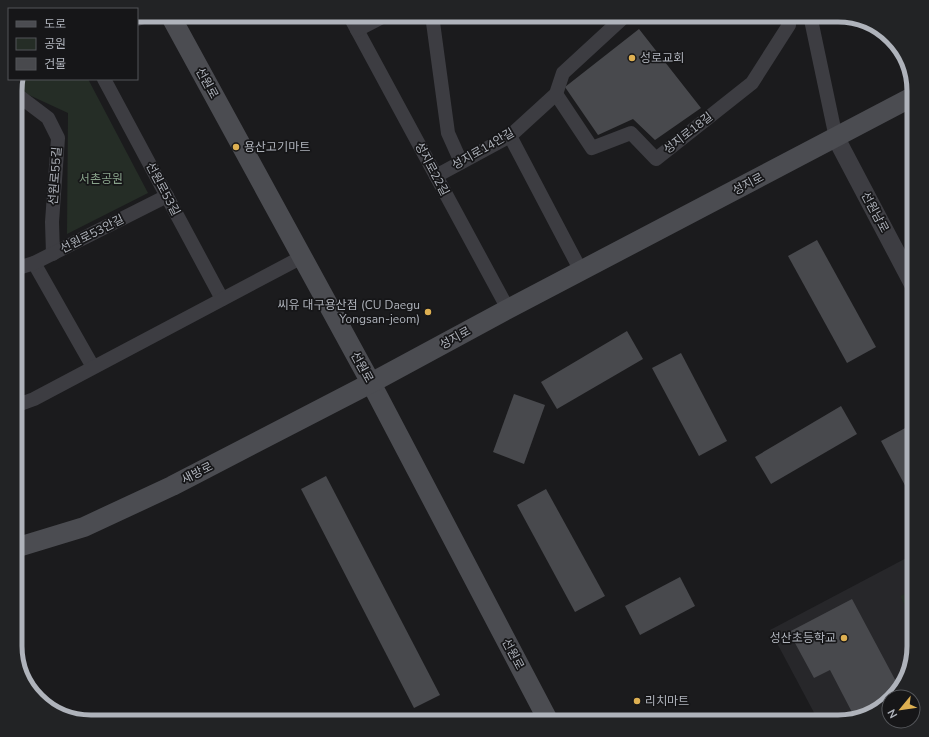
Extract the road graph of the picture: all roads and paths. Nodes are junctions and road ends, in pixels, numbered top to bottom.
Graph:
1 (174, 22) edge
2 (353, 22) edge
3 (372, 22) edge
4 (433, 22) edge
5 (618, 22) edge
6 (789, 22) edge
7 (811, 22) edge
8 (357, 30) junction
9 (105, 80) edge
10 (556, 94) junction
11 (22, 98) edge
12 (907, 100) edge
13 (510, 136) junction
14 (836, 138) junction
15 (461, 162) junction
16 (436, 176) junction
17 (167, 196) junction
18 (53, 254) junction
19 (302, 257) junction
20 (34, 263) junction
21 (22, 267) edge
22 (581, 271) junction
23 (907, 273) edge
24 (222, 299) junction
25 (508, 309) junction
26 (93, 367) junction
27 (371, 383) junction
28 (22, 403) edge
29 (22, 546) edge
30 (545, 715) edge

1 - 19 main road, 선원로
2 - 8 street, 성지로22길
3 - 8 street
4 - 15 street
5 - 10 street, 성지로14안길
6 - 10 street, 성지로18길
7 - 14 street
8 - 16 street, 성지로22길
9 - 17 street, 선원로53길
10 - 13 street, 성지로14안길
11 - 18 street, 선원로55길
12 - 14 main road, 성지로
13 - 15 street, 성지로14안길
13 - 22 street
14 - 22 main road, 성지로
14 - 23 street, 선원남로
15 - 16 street, 성지로14안길
16 - 25 street, 성지로22길
17 - 18 street, 선원로53안길
17 - 24 street, 선원로53길
18 - 20 street, 선원로53안길
19 - 24 street
19 - 27 main road, 선원로
20 - 21 street, 선원로53안길
20 - 26 street
22 - 25 main road, 성지로
24 - 26 street
25 - 27 main road, 성지로
26 - 28 street
27 - 29 main road, 새방로
27 - 30 main road, 선원로

